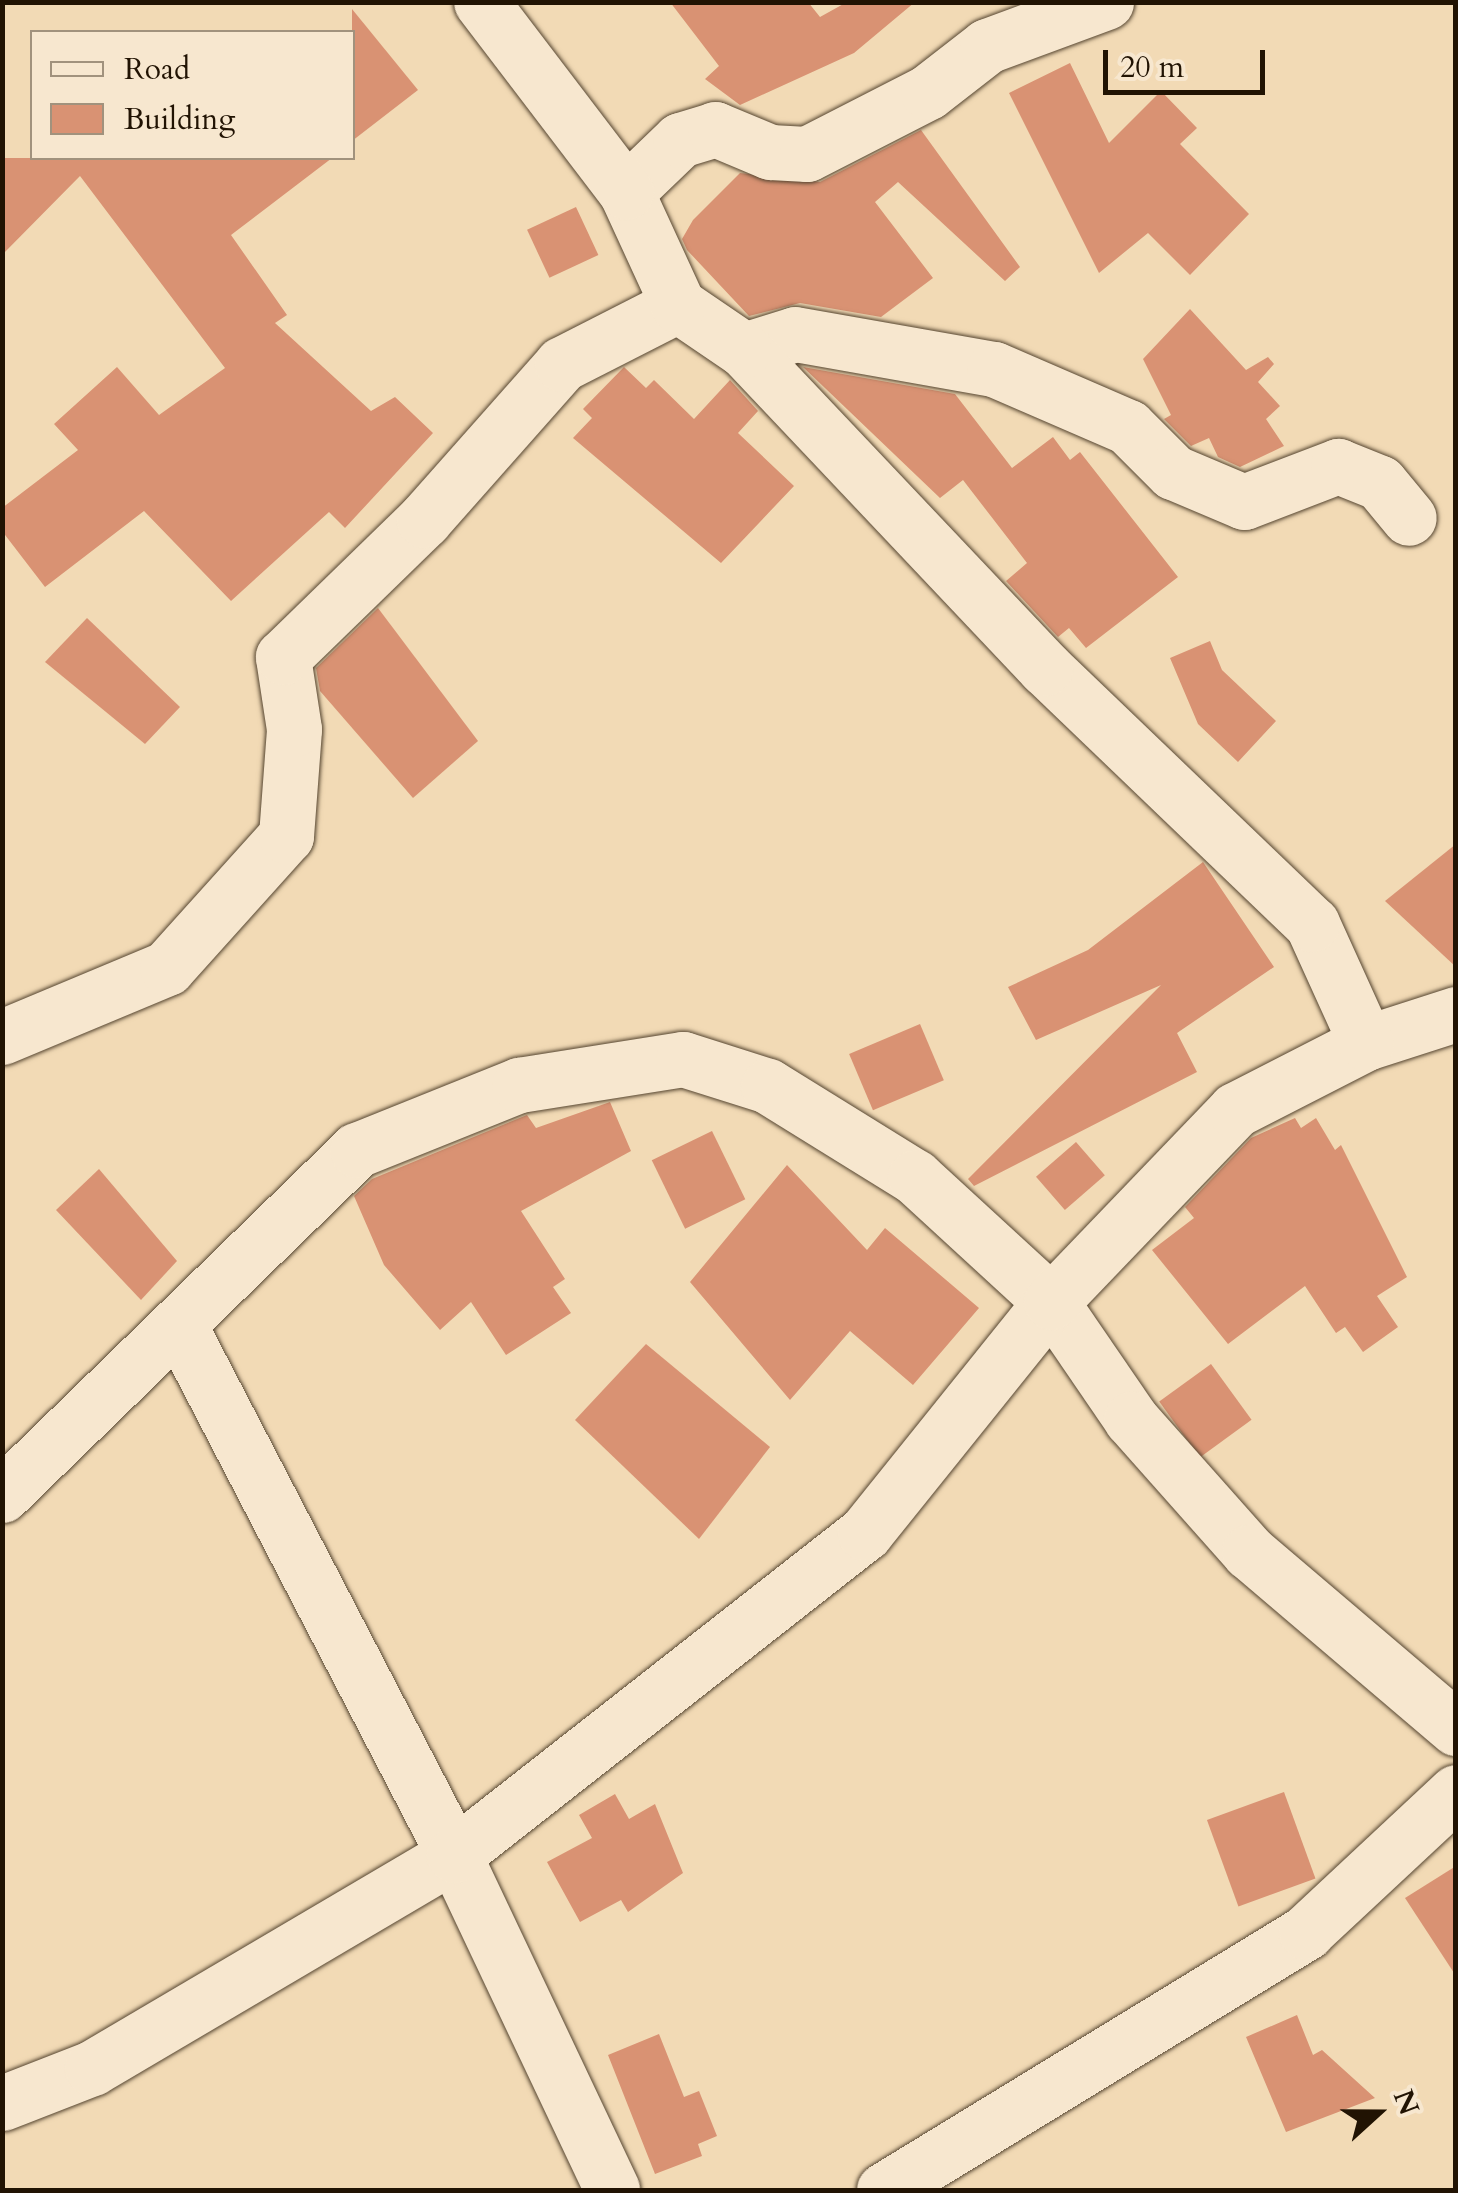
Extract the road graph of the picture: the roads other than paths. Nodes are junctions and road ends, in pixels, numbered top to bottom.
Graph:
1 (482, 2) edge
2 (1106, 2) edge
3 (1140, 2) edge
4 (1153, 2) edge
5 (626, 192) junction
6 (678, 305) junction
7 (744, 350) junction
8 (1409, 518) dead end
9 (1456, 1014) edge
10 (2, 1037) edge
11 (1366, 1043) junction
12 (1052, 1302) junction
13 (180, 1327) junction
14 (2, 1494) edge
15 (1456, 1728) edge
16 (1456, 1792) edge
17 (454, 1855) junction
18 (2, 2103) edge
19 (612, 2190) edge
20 (884, 2190) edge

1 - 5 street
2 - 5 street
3 - 4 street
5 - 6 street
6 - 7 street
6 - 10 street
7 - 8 street
7 - 11 street
9 - 11 street
11 - 12 street
12 - 13 street
12 - 15 street
12 - 17 street
13 - 14 street
13 - 17 street
16 - 20 street
17 - 18 street
17 - 19 street

